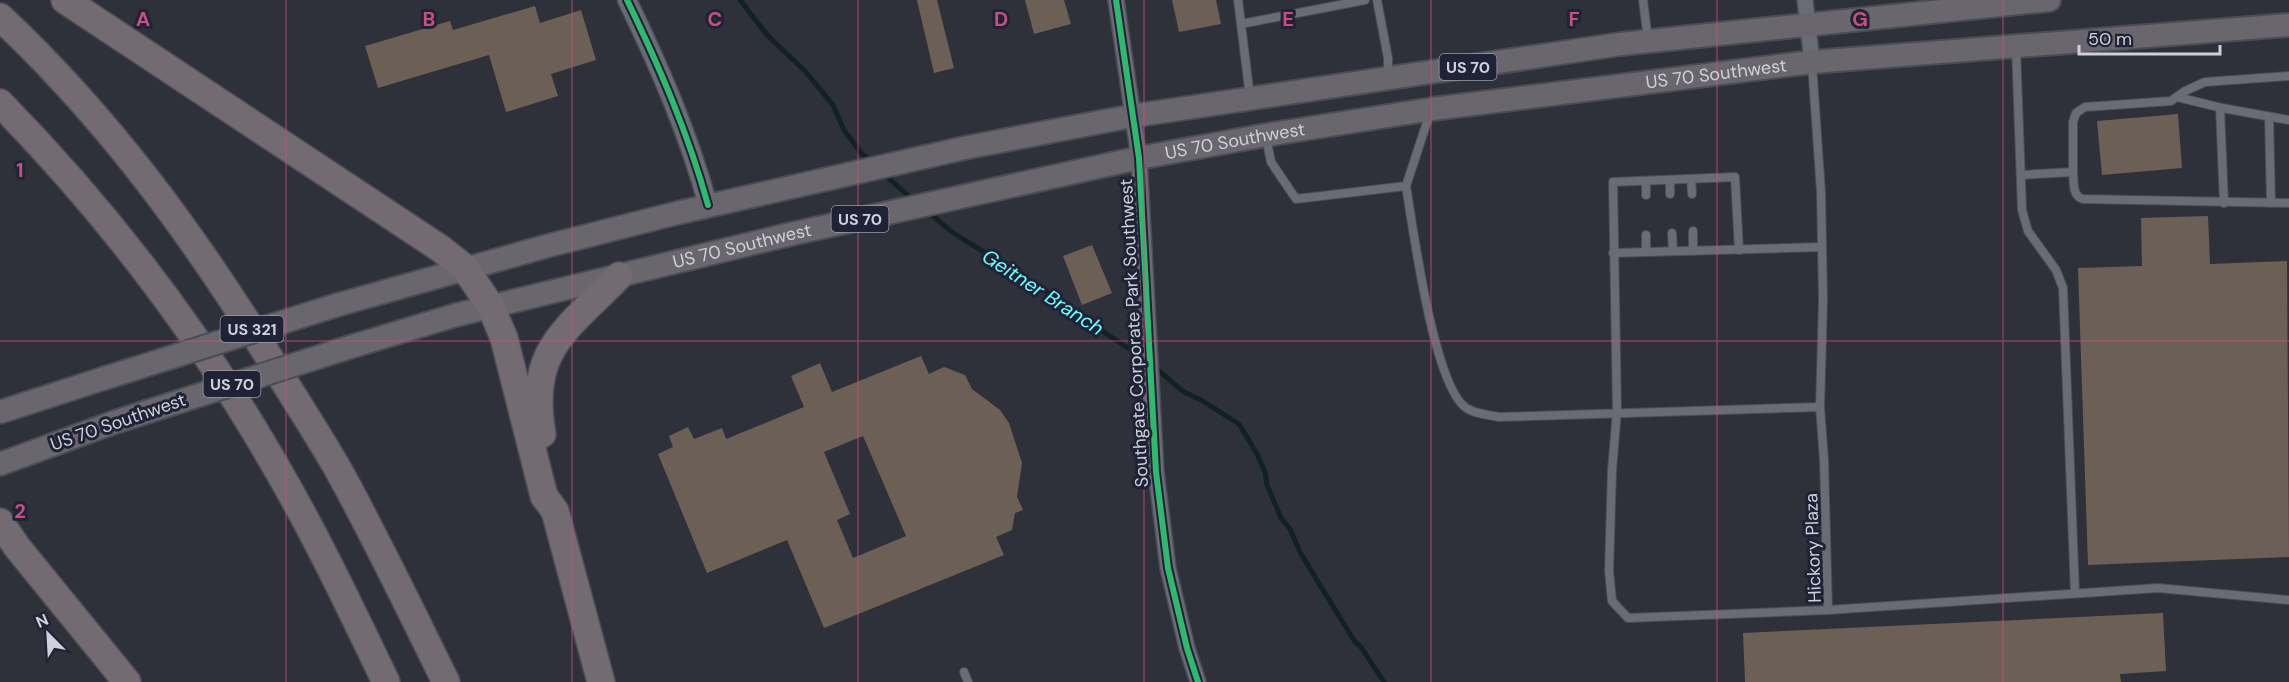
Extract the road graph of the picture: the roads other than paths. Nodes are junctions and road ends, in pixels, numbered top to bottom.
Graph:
1 (64, 0) edge
2 (627, 0) edge
3 (1116, 0) edge
4 (1238, 0) edge
5 (1365, 0) edge
6 (1377, 0) edge
7 (1642, 0) edge
8 (1805, 0) edge
9 (2049, 0) edge
10 (0, 17) edge
11 (1241, 24) junction
12 (1808, 24) junction
13 (2289, 25) edge
14 (1648, 41) junction
15 (2016, 45) junction
16 (1812, 62) junction
17 (2289, 76) edge
18 (1388, 79) junction
19 (2177, 97) junction
20 (1250, 98) junction
21 (0, 103) edge
22 (2220, 108) junction
23 (1432, 109) junction
24 (1132, 116) junction
25 (2269, 117) junction
26 (2289, 120) edge
27 (1266, 135) junction
28 (1139, 158) junction
29 (2073, 172) junction
30 (2021, 175) junction
31 (1691, 179) junction
32 (1670, 180) junction
33 (1646, 181) junction
34 (1406, 186) junction
35 (1670, 194) dead end
36 (1692, 194) dead end
37 (1646, 195) dead end
38 (2224, 202) junction
39 (2289, 202) edge
40 (2271, 203) junction
41 (708, 205) junction
42 (1693, 231) dead end
43 (1672, 232) dead end
44 (1646, 235) dead end
45 (1821, 248) junction
46 (1738, 250) junction
47 (1673, 251) junction
48 (1694, 251) junction
49 (1646, 252) junction
50 (1613, 253) junction
51 (465, 268) junction
52 (619, 276) junction
53 (491, 307) junction
54 (1820, 406) junction
55 (1617, 411) junction
56 (0, 412) edge
57 (0, 464) edge
58 (555, 511) junction
59 (0, 522) edge
60 (2075, 593) junction
61 (2289, 600) edge
62 (1828, 610) junction
63 (964, 672) dead end
64 (127, 682) edge
65 (386, 682) edge
66 (446, 682) edge
67 (602, 682) edge
68 (968, 682) edge
69 (1198, 682) edge

1 - 51 highway
2 - 41 street
3 - 24 street, Southgate Corporate Park Southwest
4 - 11 lane
5 - 11 lane
6 - 18 lane
7 - 14 lane
8 - 12 street
9 - 12 main road, US 70
10 - 66 highway, US 321
11 - 20 lane
12 - 14 main road, US 70
12 - 16 street
13 - 15 main road, US 70 Southwest / US 70
14 - 18 main road, US 70
15 - 16 main road, US 70 Southwest / US 70
15 - 30 lane
16 - 23 main road, US 70 Southwest / US 70
16 - 45 lane, Hickory Plaza
17 - 19 lane
18 - 20 main road, US 70
19 - 22 lane
19 - 29 lane
20 - 24 main road, US 70
21 - 65 highway, US 321
22 - 25 lane
22 - 38 lane
23 - 27 main road, US 70 Southwest / US 70
23 - 34 lane
24 - 28 street, Southgate Corporate Park Southwest
24 - 41 main road, US 70
25 - 26 lane
25 - 40 lane
27 - 28 main road, US 70 Southwest / US 70
27 - 34 lane
28 - 52 main road, US 70 Southwest / US 70
28 - 69 street, Southgate Corporate Park Southwest
29 - 30 lane
29 - 38 lane
30 - 60 lane
31 - 32 lane
31 - 36 lane
31 - 46 lane
32 - 33 lane
32 - 35 lane
33 - 37 lane
33 - 50 lane
34 - 55 lane
38 - 40 lane
39 - 40 lane
41 - 51 main road, US 70
42 - 48 lane
43 - 47 lane
44 - 49 lane
45 - 46 lane
45 - 54 lane, Hickory Plaza
46 - 48 lane
47 - 48 lane
47 - 49 lane
49 - 50 lane
50 - 55 lane
51 - 53 highway
51 - 56 main road, US 70, bridge
52 - 53 main road, US 70 Southwest / US 70
52 - 58 highway
53 - 57 main road, US 70 Southwest / US 70, bridge
53 - 58 highway
54 - 55 lane
54 - 62 lane, Hickory Plaza
55 - 62 lane
58 - 67 highway
59 - 64 highway
60 - 61 lane, Hickory Plaza
60 - 62 lane, Hickory Plaza
63 - 68 lane

